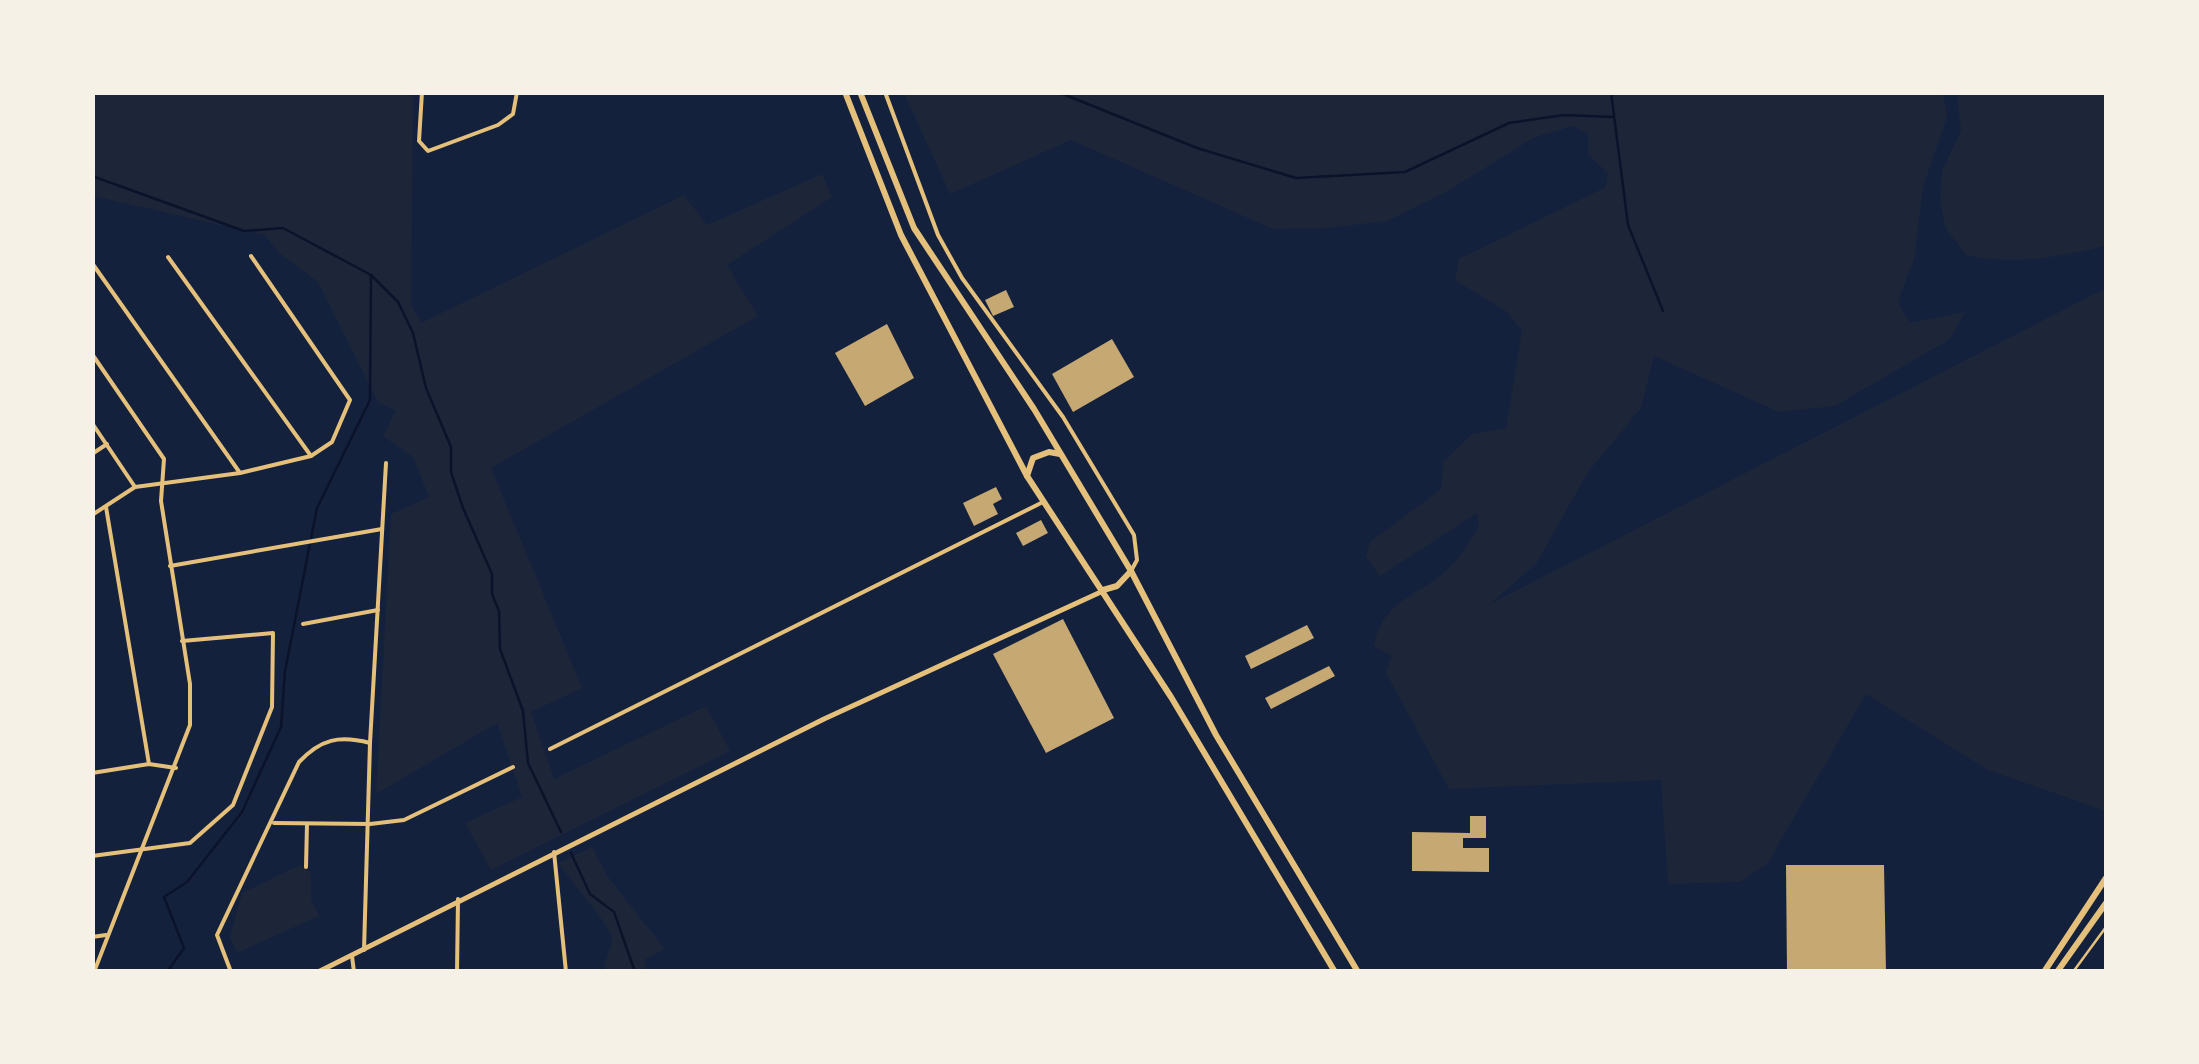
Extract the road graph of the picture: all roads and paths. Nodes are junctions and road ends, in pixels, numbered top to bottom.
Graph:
1 (422, 92) edge
2 (517, 92) edge
3 (845, 92) edge
4 (860, 92) edge
5 (885, 92) edge
6 (251, 256) dead end
7 (168, 257) dead end
8 (92, 263) edge
9 (1016, 350) junction
10 (92, 354) edge
11 (1001, 360) junction
12 (92, 423) edge
13 (107, 444) junction
14 (92, 454) edge
15 (1061, 454) junction
16 (311, 456) junction
17 (386, 463) dead end
18 (240, 473) junction
19 (1027, 476) junction
20 (164, 480) junction
21 (135, 487) junction
22 (1043, 502) junction
23 (106, 506) junction
24 (92, 516) edge
25 (382, 529) junction
26 (170, 566) junction
27 (1130, 570) junction
28 (1103, 590) junction
29 (378, 610) junction
30 (303, 624) dead end
31 (182, 641) junction
32 (370, 743) junction
33 (550, 749) dead end
34 (149, 764) junction
35 (513, 767) dead end
36 (176, 768) junction
37 (92, 773) edge
38 (274, 823) junction
39 (307, 824) junction
40 (370, 824) junction
41 (142, 848) junction
42 (554, 852) junction
43 (92, 856) edge
44 (306, 867) dead end
45 (2106, 878) edge
46 (458, 899) junction
47 (2106, 903) edge
48 (2106, 927) edge
49 (106, 935) junction
50 (92, 937) edge
51 (364, 950) junction
52 (352, 955) junction
53 (94, 972) edge
54 (231, 972) edge
55 (318, 972) edge
56 (354, 972) edge
57 (457, 972) edge
58 (566, 972) edge
59 (1336, 972) edge
60 (1358, 972) edge
61 (2044, 972) edge
62 (2056, 972) edge
63 (2073, 972) edge

1 - 2 street
3 - 19 main road
4 - 11 main road
5 - 9 street
6 - 16 street
7 - 16 street
8 - 18 street
9 - 11 street
9 - 27 street
10 - 20 street
11 - 15 main road
12 - 13 street
13 - 14 street
13 - 21 street
15 - 19 main road
15 - 27 main road
16 - 18 street
17 - 25 street
18 - 20 street
19 - 22 main road
20 - 21 street
20 - 26 street
21 - 23 street
22 - 28 main road
22 - 33 street
23 - 24 street
23 - 34 street
25 - 26 street
25 - 29 street
26 - 31 street
27 - 28 main road
27 - 60 main road
28 - 42 street
28 - 59 main road
29 - 30 street
29 - 32 street
31 - 36 street
31 - 41 street
32 - 38 street
32 - 40 street
34 - 36 street
34 - 37 street
35 - 40 street
36 - 41 street
38 - 39 street
38 - 54 street
39 - 40 street
39 - 44 street
40 - 51 street
41 - 43 street
41 - 49 street
42 - 46 street
42 - 58 street
45 - 61 main road
46 - 51 street
46 - 57 street
47 - 62 main road
48 - 63 path
49 - 50 street
49 - 53 street
51 - 52 street
52 - 55 street
52 - 56 street

